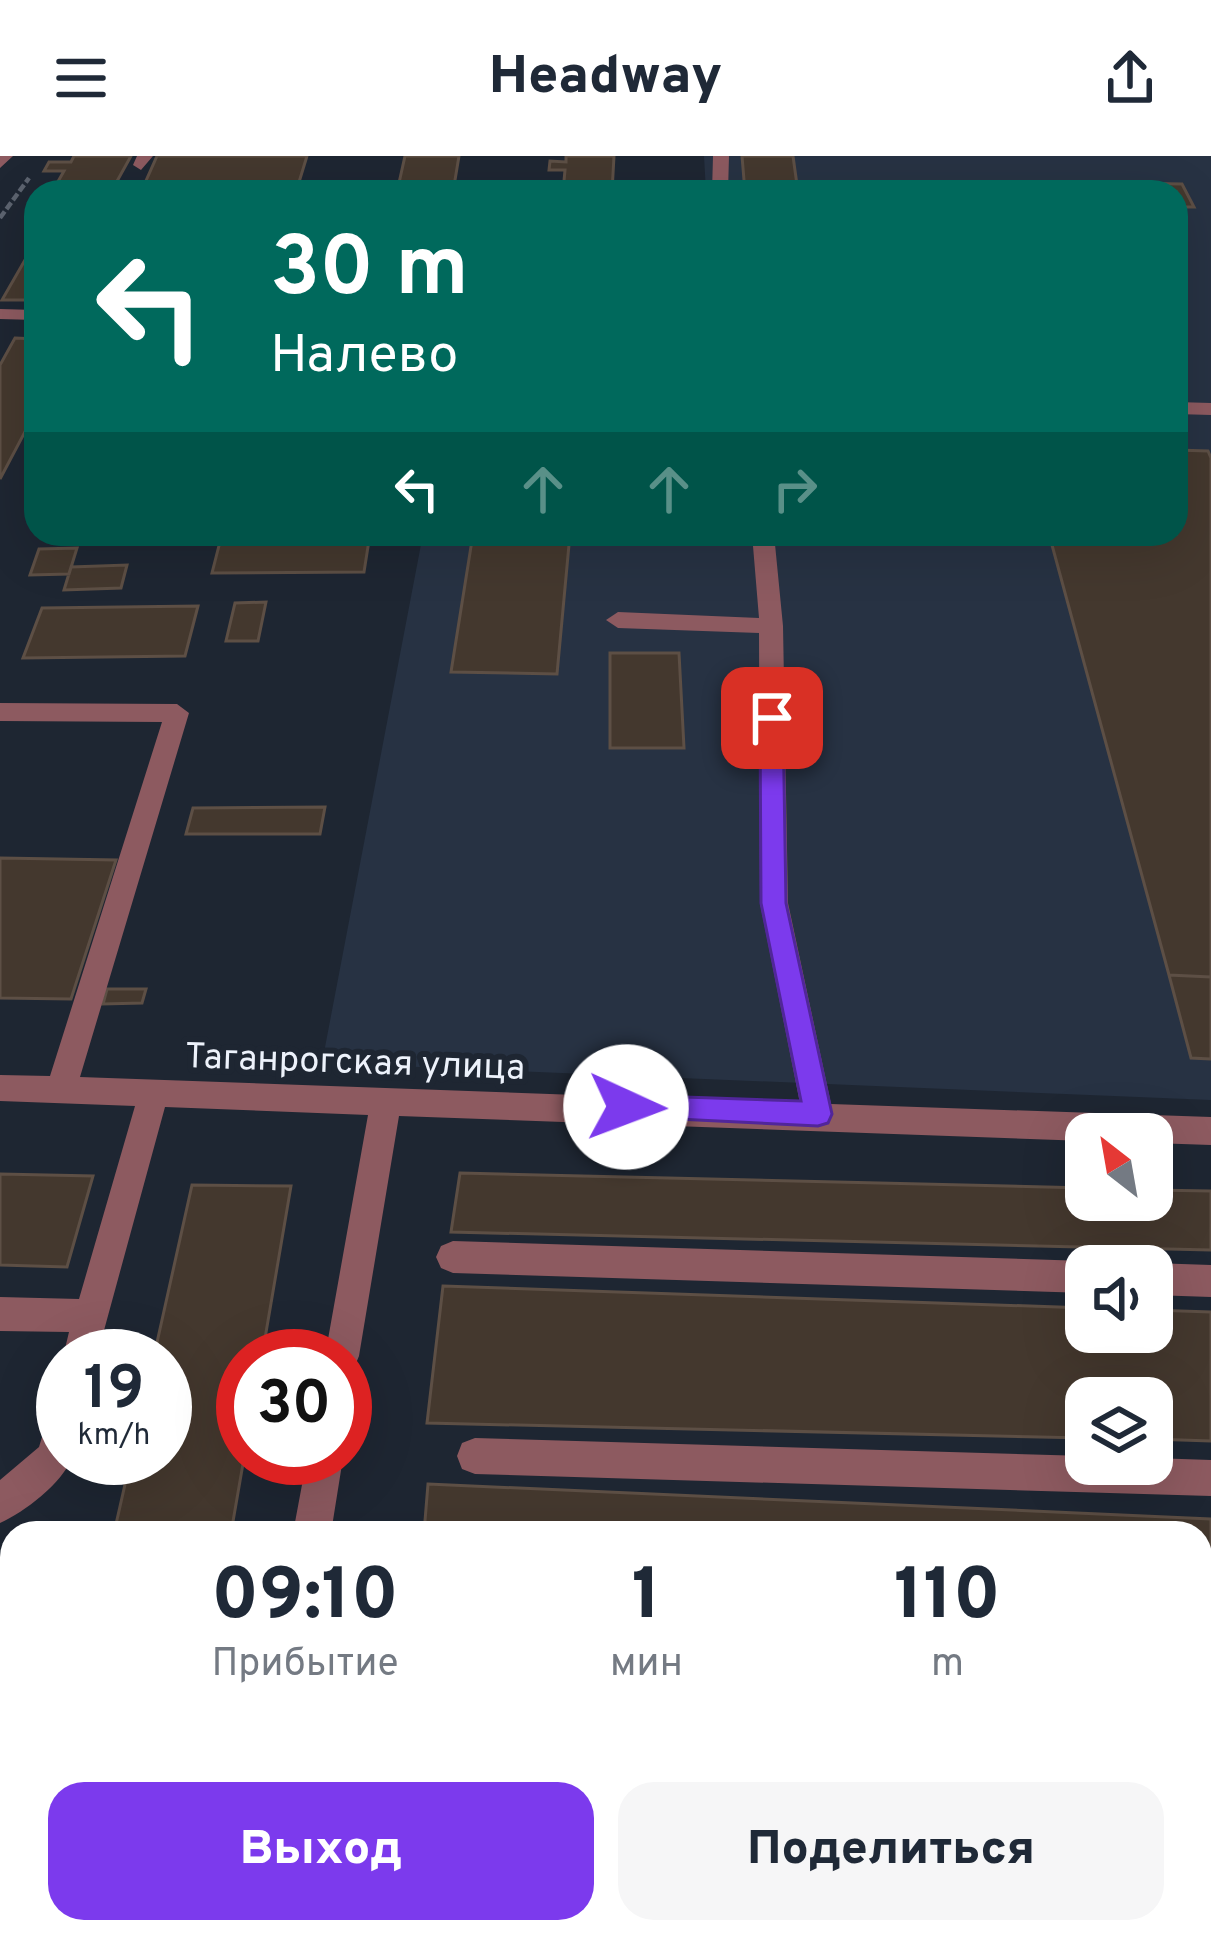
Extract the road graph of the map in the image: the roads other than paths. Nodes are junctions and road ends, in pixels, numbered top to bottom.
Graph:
1 (5, 156) edge
2 (0, 164) edge
3 (764, 546) edge
4 (618, 620) dead end
5 (771, 626) junction
6 (0, 712) edge
7 (0, 1088) edge
8 (61, 1090) junction
9 (154, 1093) junction
10 (386, 1099) junction
11 (818, 1114) junction
12 (1211, 1131) edge
13 (453, 1257) dead end
14 (1065, 1276) edge
15 (1173, 1280) edge
16 (1211, 1281) edge
17 (0, 1314) edge
18 (90, 1316) junction
19 (87, 1329) edge
20 (347, 1329) edge
21 (475, 1456) dead end
22 (36, 1473) edge
23 (1211, 1478) edge
24 (320, 1485) edge
25 (0, 1504) edge
26 (314, 1521) edge

1 - 2 street
3 - 5 street
4 - 5 street
5 - 11 street
6 - 8 street
7 - 8 street, Таганрогская улица
8 - 9 street, Таганрогская улица
9 - 10 street, Таганрогская улица
9 - 18 street
10 - 11 street, Таганрогская улица
10 - 20 street
11 - 12 street, Таганрогская улица
13 - 14 street
15 - 16 street
17 - 18 street
18 - 19 street
21 - 23 street
22 - 25 street
24 - 26 street

